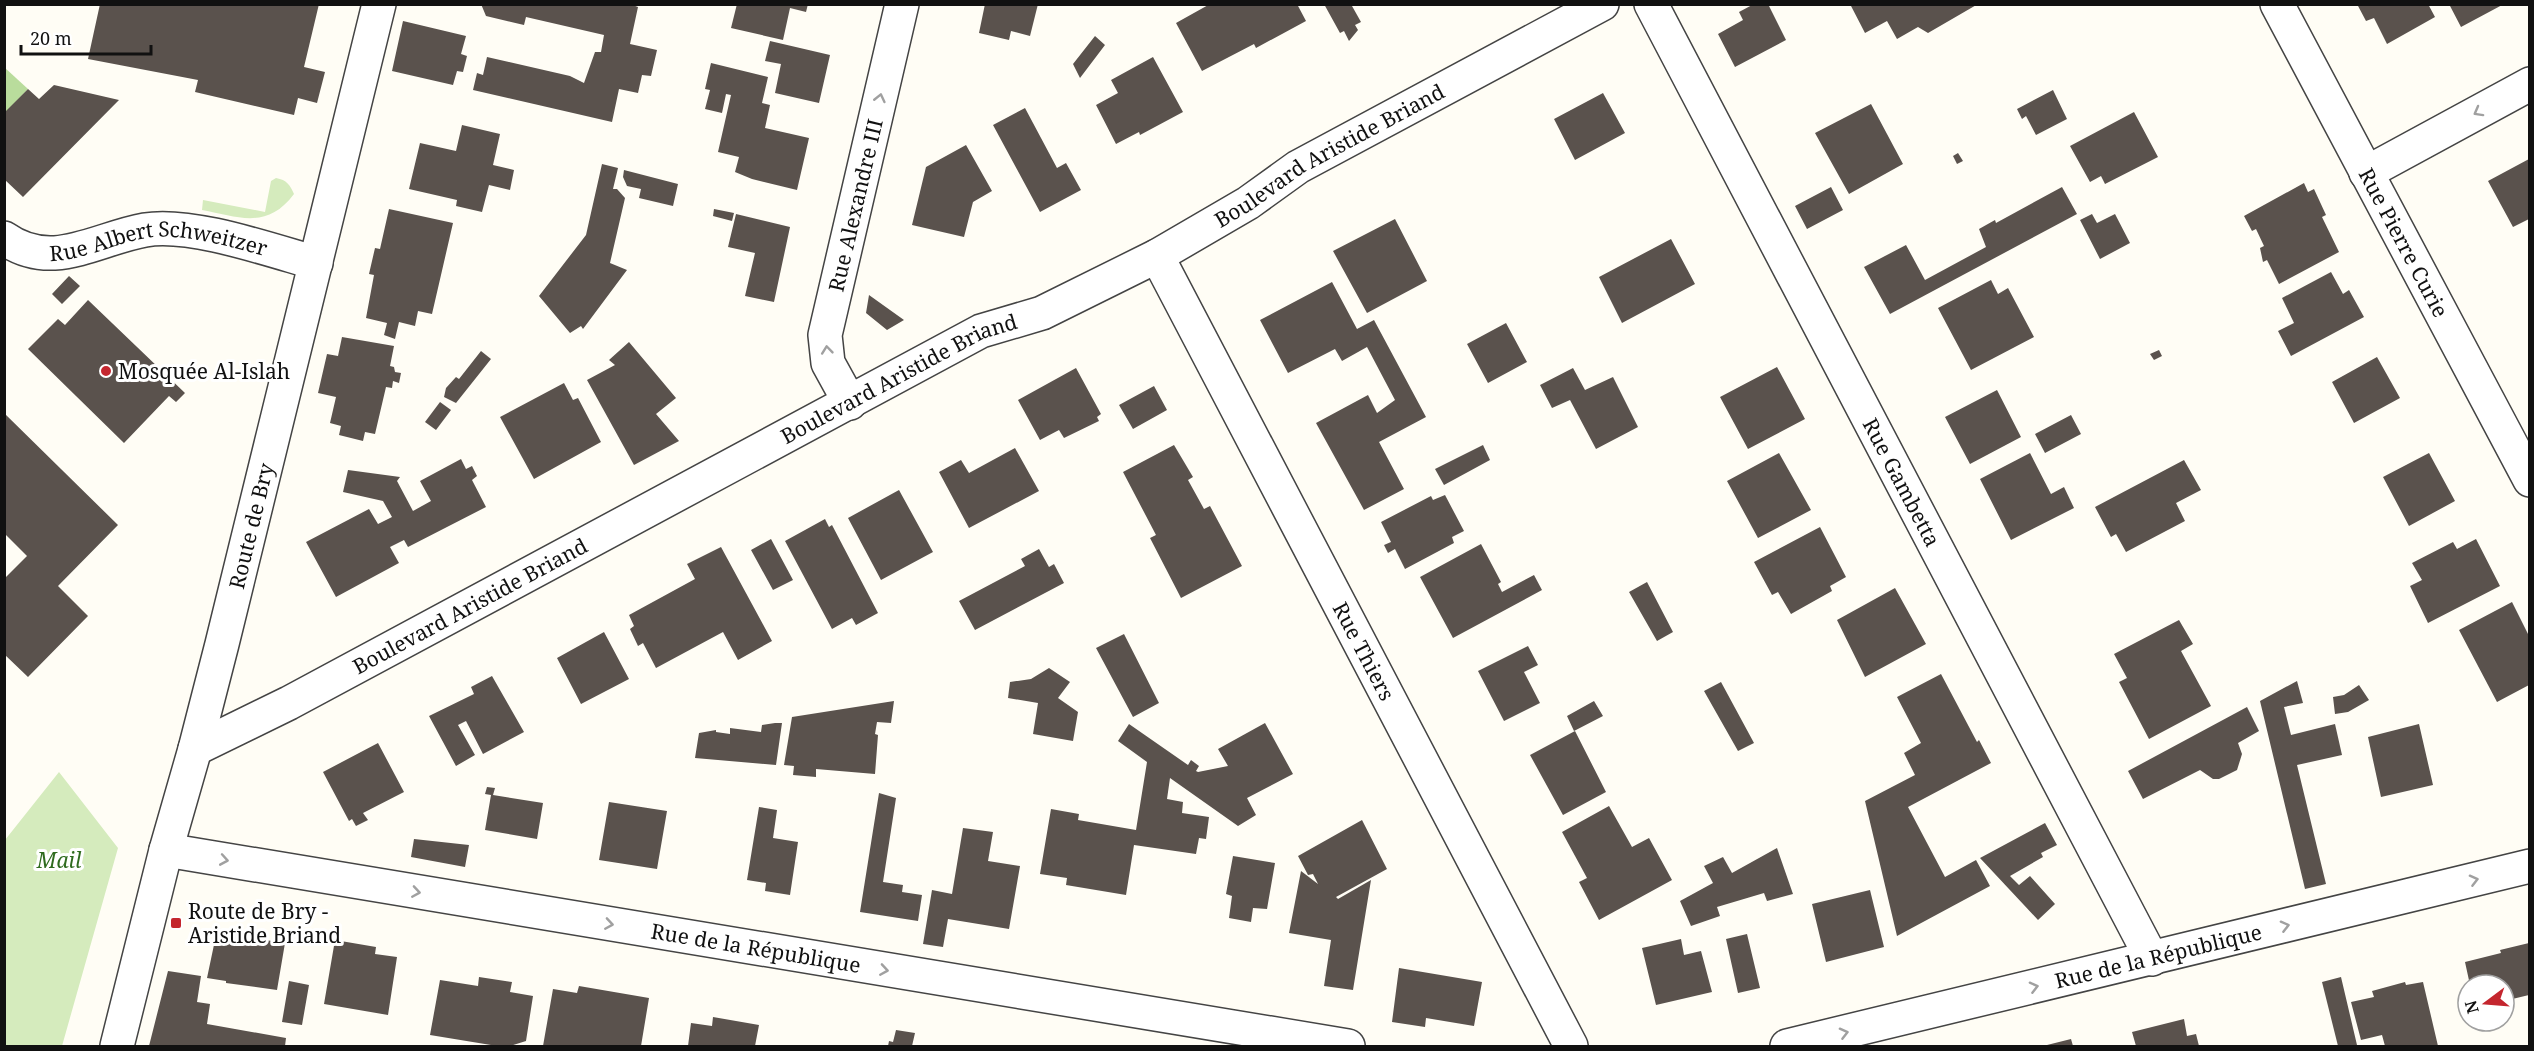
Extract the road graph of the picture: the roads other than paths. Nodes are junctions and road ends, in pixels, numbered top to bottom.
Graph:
1 (379, 4) edge
2 (902, 4) edge
3 (1602, 4) edge
4 (1651, 4) edge
5 (2277, 4) edge
6 (2529, 84) edge
7 (2366, 173) junction
8 (4, 238) edge
9 (1157, 256) junction
10 (316, 263) junction
11 (850, 403) junction
12 (2529, 480) edge
13 (195, 750) junction
14 (166, 850) junction
15 (2529, 866) edge
16 (2152, 959) junction
17 (117, 1047) edge
18 (1348, 1047) edge
19 (1571, 1047) edge
20 (1787, 1047) edge

1 - 10 street, Route de Bry
11 -> 2 street, Rue Alexandre III
3 - 9 street, Boulevard Aristide Briand
4 - 16 street, Rue Gambetta
5 - 7 street, Rue Pierre Curie
6 -> 7 street
7 - 12 street, Rue Pierre Curie
8 - 10 street, Rue Albert Schweitzer
9 - 11 street, Boulevard Aristide Briand
9 - 19 street, Rue Thiers
10 - 13 street, Route de Bry
11 - 13 street, Boulevard Aristide Briand
13 - 14 street, Route de Bry
14 - 17 street, Route de Bry
14 -> 18 street, Rue de la République
16 -> 15 street, Rue de la République
20 -> 16 street, Rue de la République

